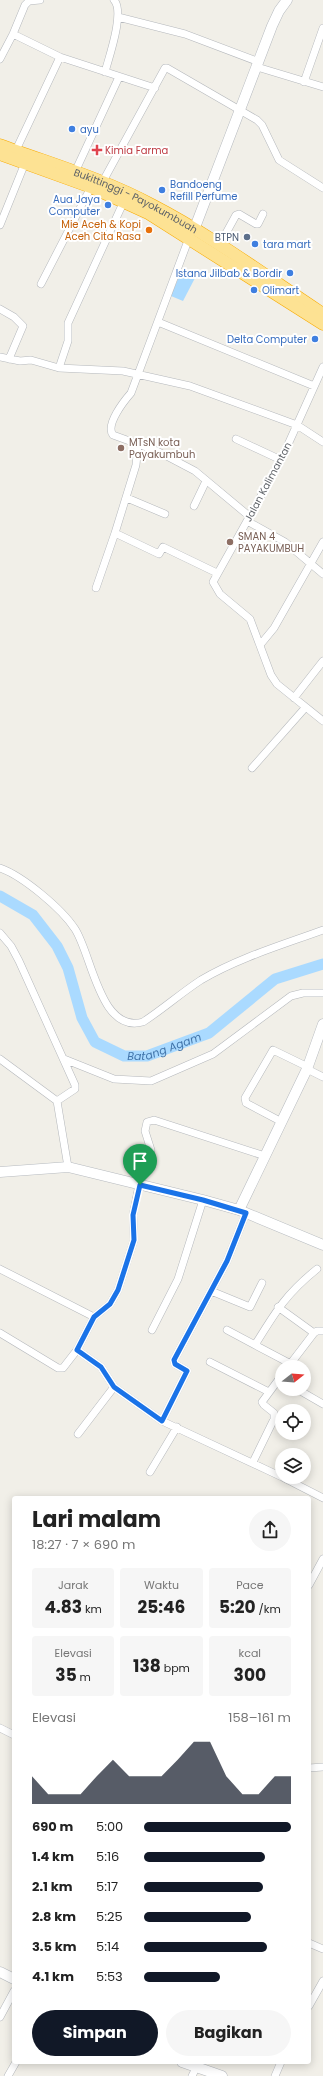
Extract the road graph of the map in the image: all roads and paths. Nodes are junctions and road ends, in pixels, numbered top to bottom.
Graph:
1 (40, 0) edge
2 (114, 0) edge
3 (287, 0) edge
4 (118, 17) junction
5 (323, 28) edge
6 (13, 34) junction
7 (60, 57) junction
8 (0, 59) edge
9 (258, 65) junction
10 (105, 72) junction
11 (119, 77) junction
12 (304, 82) junction
13 (154, 88) junction
14 (323, 88) edge
15 (241, 110) junction
16 (0, 144) edge
17 (16, 150) junction
18 (0, 154) edge
19 (25, 163) junction
20 (52, 168) junction
21 (75, 172) junction
22 (97, 185) junction
23 (323, 188) edge
24 (124, 201) junction
25 (264, 214) dead end
26 (0, 225) edge
27 (191, 234) junction
28 (219, 246) junction
29 (40, 284) dead end
30 (0, 310) edge
31 (323, 314) edge
32 (158, 322) junction
33 (323, 324) edge
34 (0, 357) edge
35 (9, 359) junction
36 (323, 367) edge
37 (60, 368) junction
38 (137, 376) junction
39 (314, 386) junction
40 (297, 425) junction
41 (236, 439) dead end
42 (323, 442) edge
43 (138, 444) junction
44 (280, 460) junction
45 (206, 481) junction
46 (127, 498) junction
47 (194, 506) dead end
48 (165, 514) dead end
49 (248, 519) junction
50 (115, 533) junction
51 (323, 542) edge
52 (320, 553) edge
53 (310, 563) junction
54 (217, 573) junction
55 (323, 574) edge
56 (96, 588) dead end
57 (260, 645) junction
58 (323, 661) edge
59 (294, 698) junction
60 (305, 708) junction
61 (323, 721) edge
62 (252, 768) dead end
63 (0, 868) edge
64 (323, 930) edge
65 (0, 933) edge
66 (323, 993) edge
67 (323, 1024) edge
68 (0, 1059) edge
69 (64, 1059) junction
70 (307, 1068) junction
71 (323, 1077) edge
72 (57, 1101) junction
73 (280, 1121) junction
74 (151, 1150) dead end
75 (265, 1156) junction
76 (68, 1167) junction
77 (0, 1172) edge
78 (140, 1185) junction
79 (203, 1200) junction
80 (243, 1212) junction
81 (323, 1245) edge
82 (0, 1269) edge
83 (317, 1269) dead end
84 (262, 1283) dead end
85 (211, 1291) junction
86 (278, 1307) junction
87 (94, 1317) junction
88 (152, 1330) dead end
89 (227, 1330) dead end
90 (323, 1331) edge
91 (0, 1332) edge
92 (314, 1333) junction
93 (255, 1345) junction
94 (77, 1350) junction
95 (279, 1360) edge
96 (294, 1360) edge
97 (210, 1362) dead end
98 (275, 1385) edge
99 (114, 1387) junction
100 (269, 1392) junction
101 (309, 1396) edge
102 (323, 1404) edge
103 (162, 1421) junction
104 (177, 1427) junction
105 (78, 1434) dead end
106 (253, 1462) junction
107 (150, 1472) dead end
108 (275, 1473) edge
109 (296, 1484) edge
110 (323, 1498) edge
111 (323, 1559) edge
112 (311, 1581) edge
113 (0, 1728) edge
114 (12, 1734) edge
115 (323, 1767) edge
116 (311, 1768) edge
117 (311, 1944) edge
118 (323, 1949) edge
119 (0, 1972) edge
120 (12, 1978) edge
121 (323, 1981) edge
122 (12, 1995) edge
123 (311, 2002) edge
124 (0, 2017) edge
125 (15, 2064) edge
126 (184, 2064) edge
127 (279, 2064) edge
128 (194, 2072) edge
129 (8, 2076) edge
130 (222, 2076) edge
131 (275, 2076) edge

1 - 6 street
2 - 4 street
3 - 9 street
4 - 9 street
4 - 10 street
5 - 12 street
6 - 7 street
6 - 8 street
7 - 10 street
7 - 17 street
9 - 12 street
9 - 15 street
10 - 11 street
11 - 13 street
11 - 21 street
12 - 14 street
13 - 15 street
13 - 22 street
15 - 23 street
15 - 27 street
16 - 17 highway, Bukittinggi - Payokumbuah
17 - 20 highway, Bukittinggi - Payokumbuah
18 - 19 highway, Bukittinggi - Payokumbuah
19 - 20 highway, Bukittinggi - Payokumbuah
19 - 26 street
20 - 21 highway, Bukittinggi - Payokumbuah
20 - 22 highway, Bukittinggi - Payokumbuah
21 - 22 highway, Bukittinggi - Payokumbuah
22 - 24 highway, Bukittinggi - Payokumbuah
22 - 27 highway, Bukittinggi - Payokumbuah
22 - 29 street
24 - 27 highway, Bukittinggi - Payokumbuah
24 - 37 street
25 - 28 street
27 - 28 highway, Bukittinggi - Payokumbuah
27 - 32 street
27 - 33 highway, Bukittinggi - Payokumbuah
28 - 31 highway, Bukittinggi - Payokumbuah
30 - 35 street
32 - 38 street
32 - 39 street
34 - 35 street
35 - 37 street
36 - 39 street, Jalan Kalimantan
37 - 38 street
38 - 40 street
38 - 43 street
39 - 40 street, Jalan Kalimantan
40 - 42 street
40 - 44 street, Jalan Kalimantan
41 - 44 street
43 - 45 street
43 - 46 street
44 - 49 street, Jalan Kalimantan
45 - 47 street
45 - 49 street
46 - 48 street
46 - 50 street
49 - 53 street
49 - 54 street, Jalan Kalimantan
50 - 54 street
50 - 56 street
51 - 52 street
52 - 53 street
53 - 55 street
53 - 57 street
54 - 57 street
57 - 59 street
58 - 59 street
59 - 60 street
60 - 61 street
60 - 62 street
63 - 64 street
65 - 69 street
66 - 69 street
67 - 70 street
68 - 72 street
69 - 72 street
70 - 71 street
70 - 73 street
70 - 73 street
72 - 76 street
73 - 75 street
74 - 75 street
75 - 80 street
76 - 77 street
76 - 78 street
78 - 79 street
78 - 87 street
79 - 80 street
79 - 88 street
80 - 81 street
80 - 85 street
82 - 87 street
83 - 86 street
84 - 85 street
85 - 103 street
86 - 92 street
86 - 93 street
87 - 94 street
89 - 93 street
90 - 92 street
91 - 94 street
92 - 96 street
93 - 95 street
94 - 99 street
97 - 100 street
98 - 100 street
99 - 103 street
99 - 105 street
100 - 106 street
101 - 102 street
103 - 104 street
104 - 106 street
104 - 107 street
106 - 108 street
109 - 110 street
111 - 112 street
113 - 114 street
115 - 116 street
117 - 118 street
119 - 120 street
121 - 123 street
122 - 124 street
125 - 129 street
126 - 128 street
127 - 131 street
128 - 130 street

